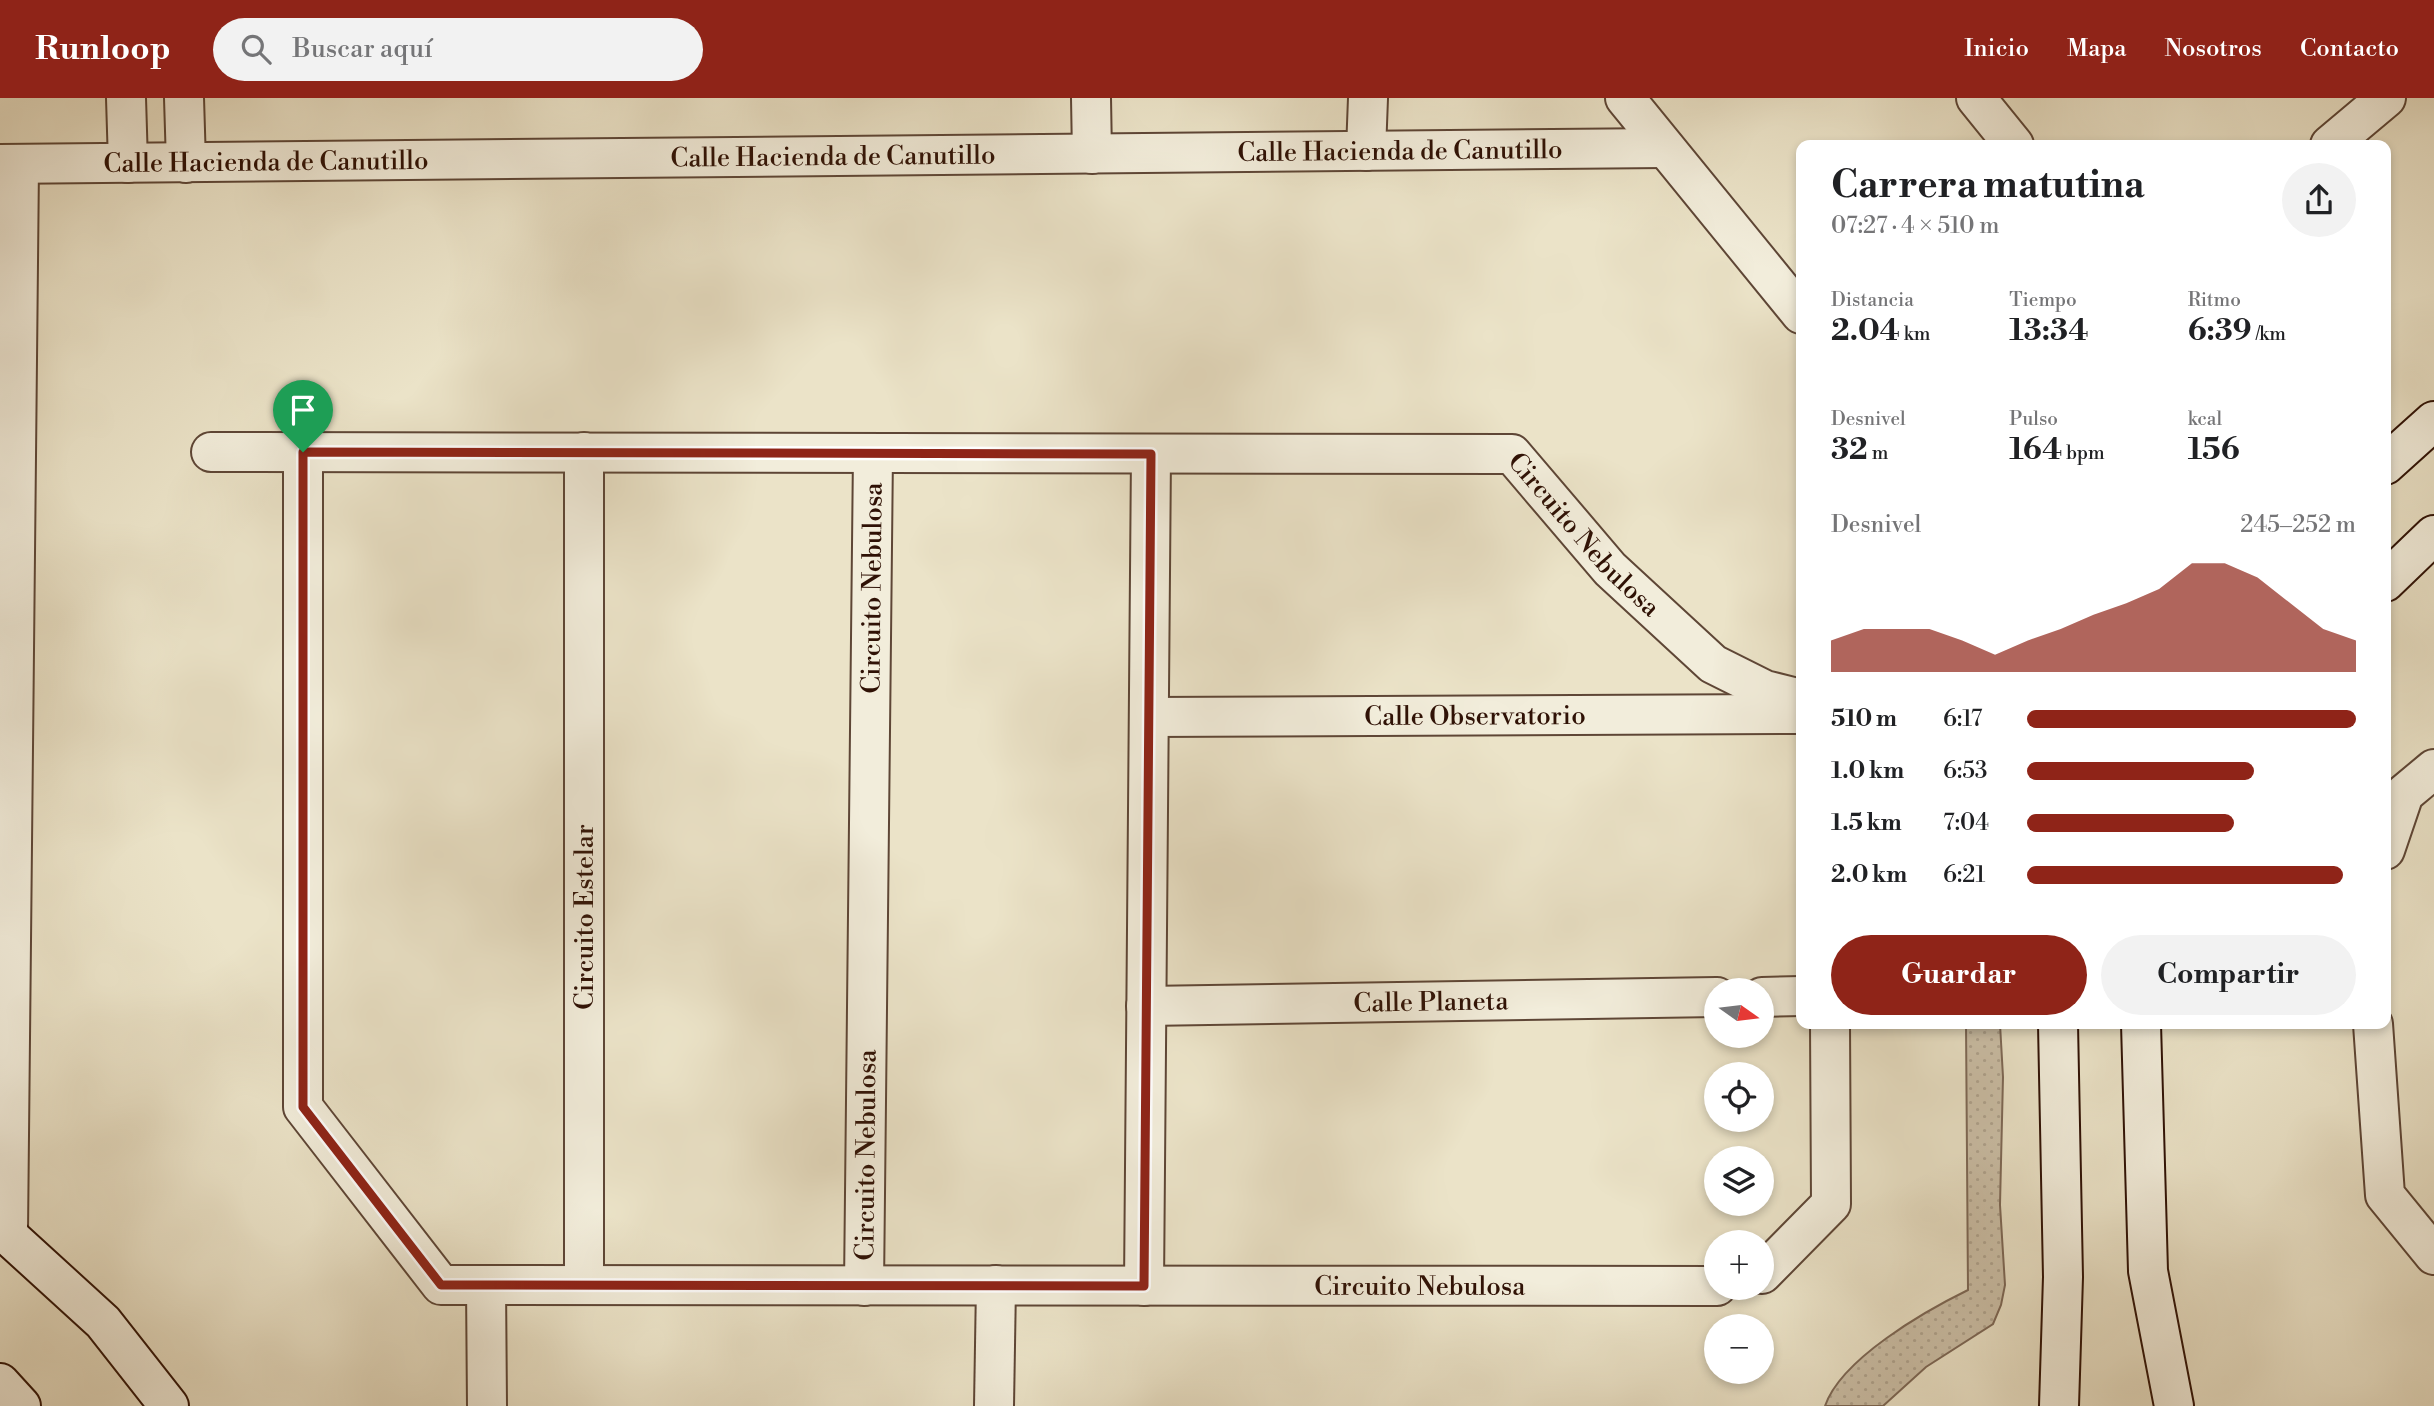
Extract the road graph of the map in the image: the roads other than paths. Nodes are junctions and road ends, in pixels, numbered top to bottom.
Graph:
1 (126, 98) edge
2 (184, 98) edge
3 (1091, 98) edge
4 (1368, 98) edge
5 (1625, 98) edge
6 (1976, 98) edge
7 (2386, 98) edge
8 (2010, 140) edge
9 (2336, 140) edge
10 (1665, 148) junction
11 (1366, 151) junction
12 (1091, 154) junction
13 (128, 163) junction
14 (186, 163) junction
15 (10, 164) edge
16 (1796, 308) edge
17 (2434, 421) edge
18 (211, 452) dead end
19 (303, 452) junction
20 (584, 452) junction
21 (873, 453) junction
22 (1151, 454) junction
23 (2391, 460) edge
24 (2434, 535) edge
25 (2391, 576) edge
26 (1796, 698) edge
27 (1796, 714) edge
28 (1149, 717) junction
29 (2434, 769) edge
30 (2391, 832) edge
31 (1796, 996) edge
32 (1774, 997) edge
33 (1704, 998) edge
34 (1146, 1006) junction
35 (1830, 1029) edge
36 (2058, 1029) edge
37 (2141, 1029) edge
38 (2373, 1029) edge
39 (4, 1230) edge
40 (2434, 1255) edge
41 (1774, 1262) edge
42 (486, 1285) junction
43 (584, 1285) junction
44 (996, 1285) junction
45 (864, 1286) junction
46 (1144, 1286) junction
47 (1704, 1286) edge
48 (0, 1383) edge
49 (21, 1406) edge
50 (169, 1406) edge
51 (487, 1406) edge
52 (994, 1406) edge
53 (2059, 1406) edge
54 (2174, 1406) edge

1 - 13 street
2 - 14 street
3 - 12 street
4 - 11 street
5 - 10 street
6 - 8 street
7 - 9 street
10 - 11 street, Calle Hacienda de Canutillo
10 - 16 street
11 - 12 street, Calle Hacienda de Canutillo
12 - 14 street, Calle Hacienda de Canutillo
13 - 14 street, Calle Hacienda de Canutillo
13 - 15 street, Calle Hacienda de Canutillo
15 - 39 street
17 - 23 street
18 - 19 street
19 - 20 street
19 - 42 street
20 - 21 street
20 - 43 street, Circuito Estelar
21 - 22 street, Circuito Nebulosa
21 - 45 street, Circuito Nebulosa
22 - 26 street, Circuito Nebulosa
22 - 28 street
24 - 25 street
27 - 28 street, Calle Observatorio
28 - 34 street
29 - 30 street
31 - 32 street
33 - 34 street, Calle Planeta
34 - 46 street
35 - 41 street
36 - 53 street
37 - 54 street
38 - 40 street
39 - 50 street
42 - 43 street
42 - 51 street
43 - 45 street, Circuito Nebulosa
44 - 45 street, Circuito Nebulosa
44 - 46 street, Circuito Nebulosa
44 - 52 street
46 - 47 street, Circuito Nebulosa
48 - 49 street

